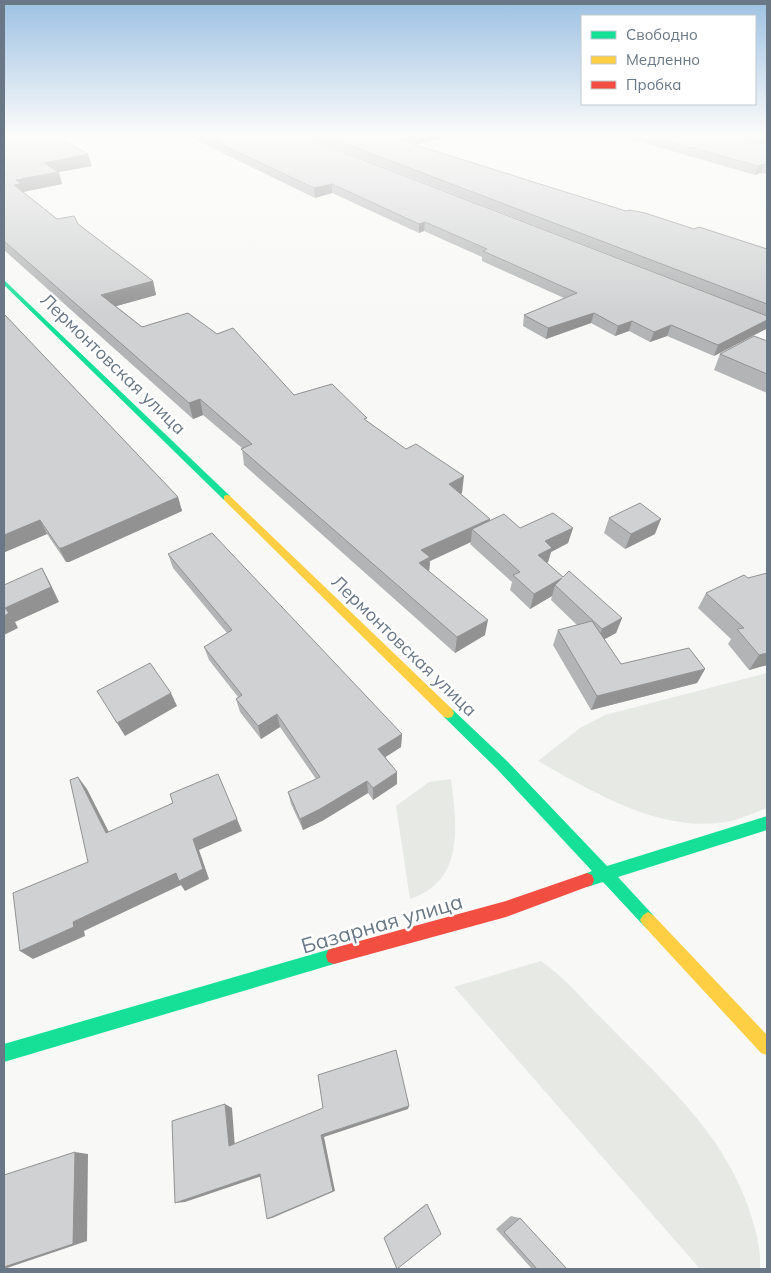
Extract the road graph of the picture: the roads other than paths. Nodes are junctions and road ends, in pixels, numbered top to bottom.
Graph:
1 (4, 282) edge
2 (767, 823) edge
3 (604, 874) junction
4 (767, 1047) edge
5 (4, 1053) edge

1 - 3 main road, Лермонтовская улица
2 - 3 main road, Базарная улица
3 - 4 main road, Лермонтовская улица
3 - 5 main road, Базарная улица

